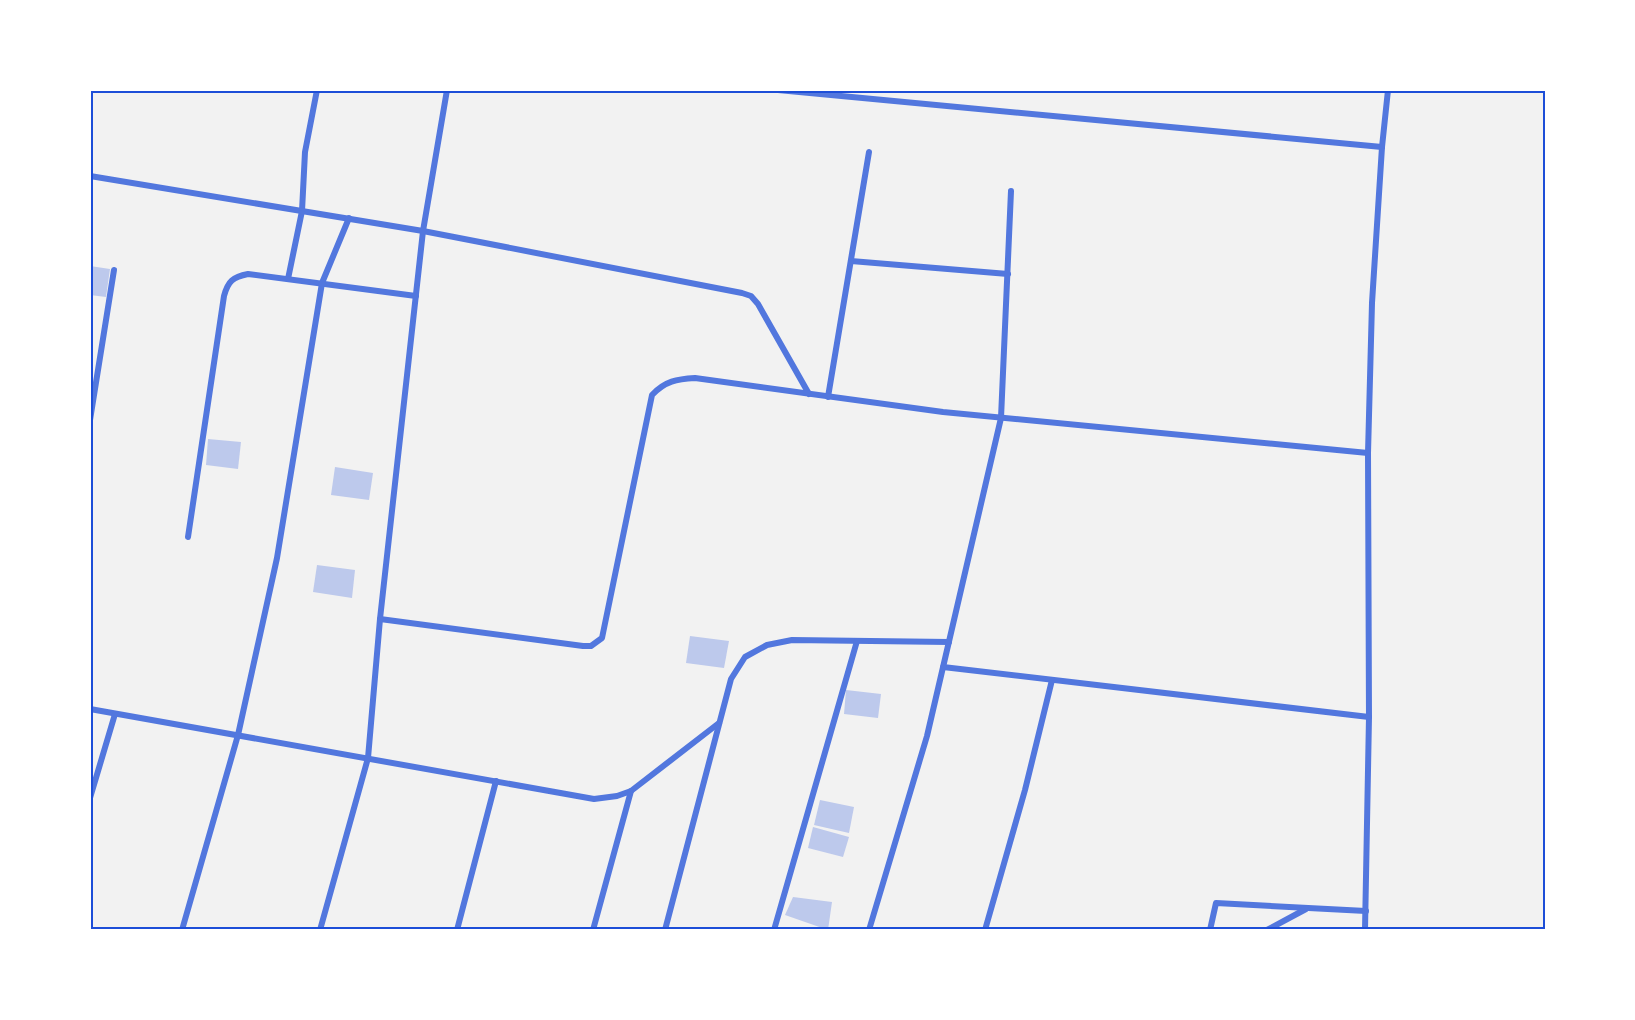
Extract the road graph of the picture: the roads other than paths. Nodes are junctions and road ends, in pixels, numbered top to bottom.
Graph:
1 (317, 90) edge
2 (447, 90) edge
3 (778, 90) edge
4 (1388, 90) edge
5 (1382, 147) junction
6 (869, 152) dead end
7 (90, 176) edge
8 (1011, 190) dead end
9 (302, 211) junction
10 (349, 218) junction
11 (423, 231) junction
12 (851, 261) junction
13 (114, 270) dead end
14 (1008, 274) junction
15 (288, 279) junction
16 (322, 284) junction
17 (416, 296) junction
18 (808, 394) junction
19 (828, 397) junction
20 (1001, 418) junction
21 (90, 420) edge
22 (1368, 453) junction
23 (188, 537) dead end
24 (380, 619) junction
25 (856, 641) junction
26 (949, 642) junction
27 (943, 667) junction
28 (1052, 680) junction
29 (90, 709) edge
30 (115, 714) junction
31 (1369, 717) junction
32 (719, 723) junction
33 (238, 735) junction
34 (368, 758) junction
35 (496, 781) junction
36 (631, 791) junction
37 (90, 798) edge
38 (1306, 909) junction
39 (1366, 911) junction
40 (182, 930) edge
41 (320, 930) edge
42 (457, 930) edge
43 (593, 930) edge
44 (665, 930) edge
45 (774, 930) edge
46 (869, 930) edge
47 (985, 930) edge
48 (1210, 930) edge
49 (1267, 930) edge
50 (1365, 930) edge

1 - 9 street
2 - 11 street
3 - 5 street
4 - 5 street
5 - 22 street
6 - 12 street
7 - 9 street
8 - 14 street
9 - 10 street
9 - 15 street
10 - 11 street
10 - 16 street
11 - 17 street
11 - 18 street
12 - 14 street
12 - 19 street
13 - 21 street
14 - 20 street
15 - 16 street
15 - 23 street
16 - 17 street
16 - 33 street
17 - 24 street
18 - 19 street
18 - 24 street
19 - 20 street
20 - 22 street
20 - 26 street
22 - 31 street
24 - 34 street
25 - 26 street
25 - 32 street
25 - 45 street
26 - 27 street
27 - 28 street
27 - 46 street
28 - 31 street
28 - 47 street
29 - 30 street
30 - 33 street
30 - 37 street
31 - 39 street
32 - 36 street
32 - 44 street
33 - 34 street
33 - 40 street
34 - 35 street
34 - 41 street
35 - 36 street
35 - 42 street
36 - 43 street
38 - 39 street
38 - 48 street
38 - 49 street
39 - 50 street

